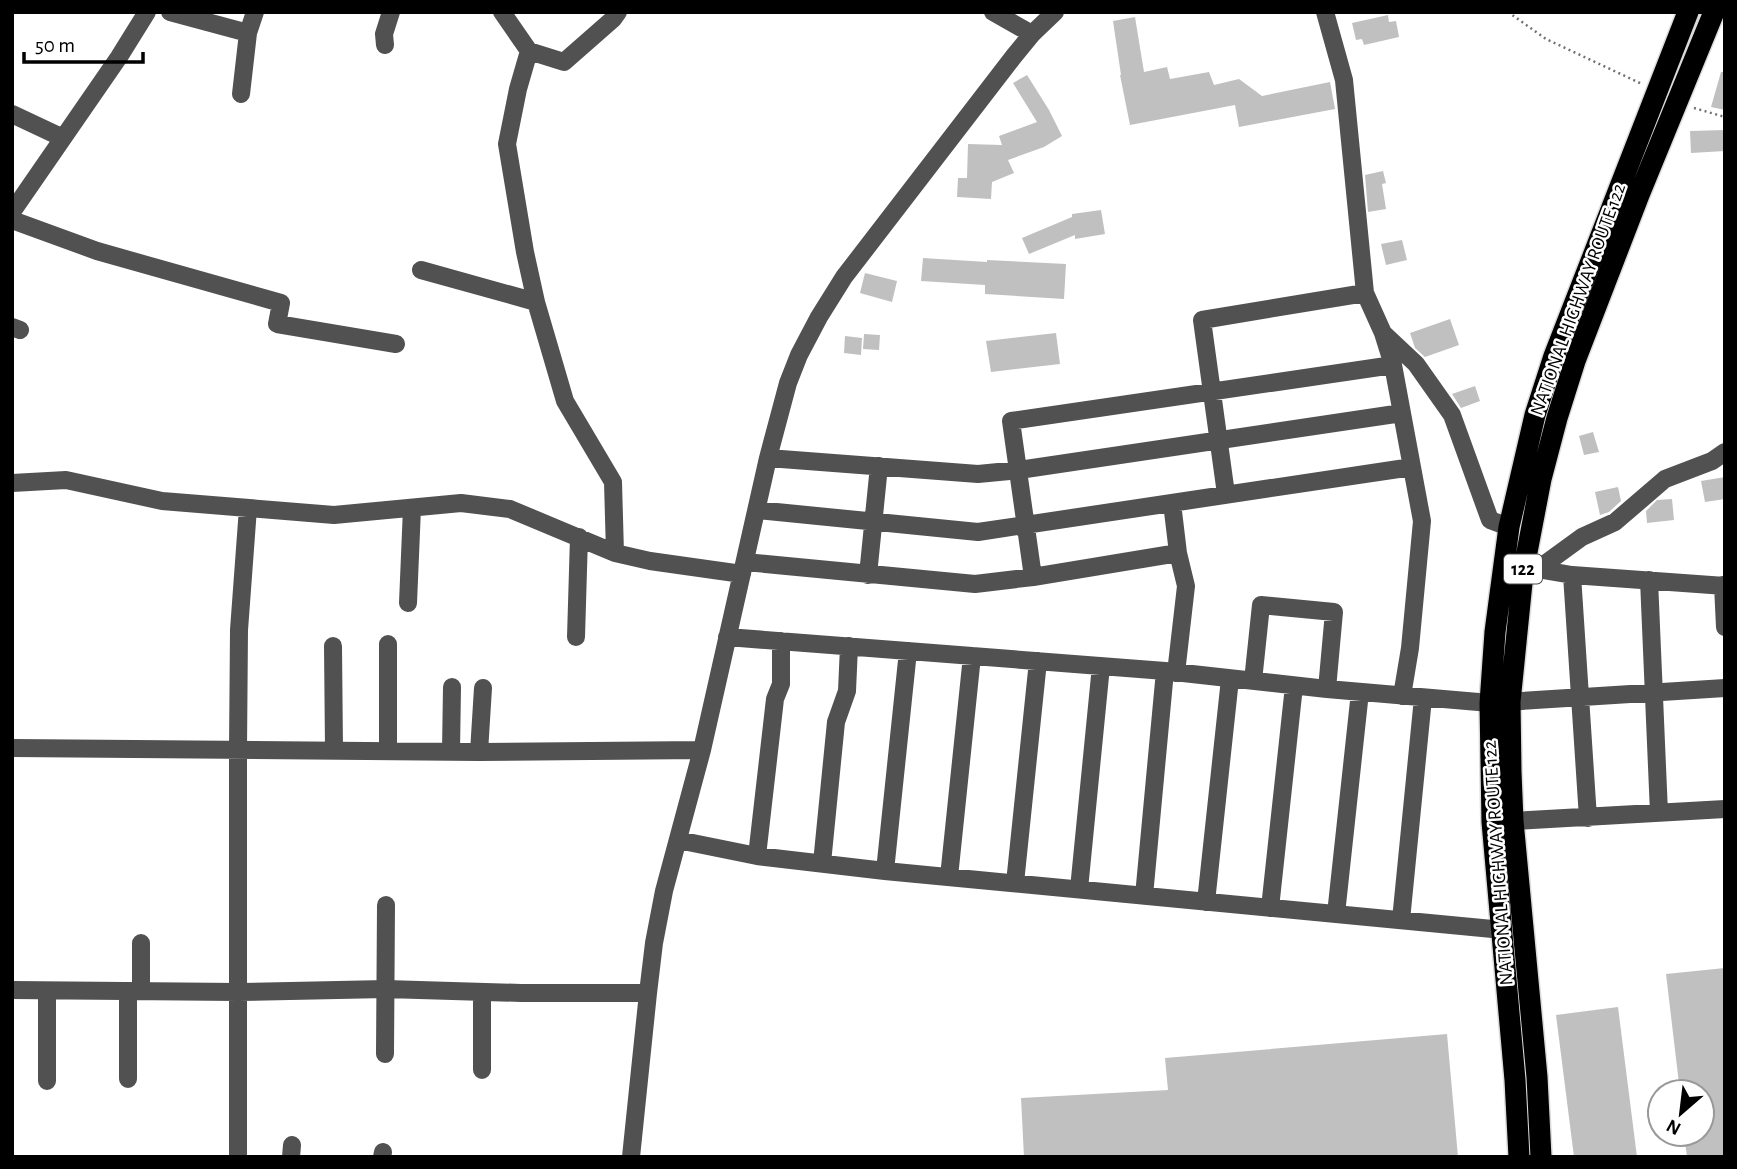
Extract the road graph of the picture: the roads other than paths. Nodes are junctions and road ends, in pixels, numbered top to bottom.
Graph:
1 (147, 12) edge
2 (170, 12) edge
3 (255, 12) edge
4 (391, 12) edge
5 (502, 12) edge
6 (618, 12) edge
7 (993, 12) edge
8 (1055, 12) edge
9 (1325, 12) edge
10 (1688, 12) edge
11 (1714, 12) edge
12 (248, 33) junction
13 (1032, 34) junction
14 (386, 45) dead end
15 (529, 51) junction
16 (242, 94) dead end
17 (12, 114) edge
18 (63, 138) junction
19 (12, 212) edge
20 (12, 220) edge
21 (421, 270) dead end
22 (1365, 293) junction
23 (536, 302) junction
24 (1383, 333) junction
25 (396, 344) dead end
26 (1393, 365) junction
27 (1212, 391) junction
28 (1402, 412) junction
29 (1218, 439) junction
30 (1725, 452) edge
31 (768, 458) junction
32 (879, 466) junction
33 (1412, 467) junction
34 (1019, 470) junction
35 (12, 483) edge
36 (1226, 494) junction
37 (1172, 503) junction
38 (248, 508) junction
39 (412, 508) junction
40 (757, 510) junction
41 (873, 521) junction
42 (1026, 525) junction
43 (1509, 527) junction
44 (579, 537) junction
45 (615, 553) junction
46 (1178, 553) junction
47 (743, 568) junction
48 (1531, 568) junction
49 (867, 575) junction
50 (1572, 575) junction
51 (1033, 577) junction
52 (1649, 580) junction
53 (1724, 585) edge
54 (408, 603) dead end
55 (1725, 627) edge
56 (576, 637) dead end
57 (727, 637) junction
58 (781, 641) junction
59 (388, 644) dead end
60 (333, 646) dead end
61 (849, 646) junction
62 (908, 651) junction
63 (972, 656) junction
64 (1038, 661) junction
65 (1101, 666) junction
66 (1170, 672) junction
67 (1230, 679) junction
68 (1253, 681) junction
69 (1294, 686) junction
70 (452, 687) dead end
71 (483, 688) dead end
72 (1725, 688) edge
73 (1327, 690) junction
74 (1360, 692) junction
75 (1654, 693) junction
76 (1402, 696) junction
77 (1423, 698) junction
78 (1580, 698) junction
79 (1500, 702) junction
80 (12, 748) edge
81 (238, 749) junction
82 (334, 750) junction
83 (702, 750) junction
84 (388, 751) junction
85 (451, 751) junction
86 (479, 752) junction
87 (1725, 809) edge
88 (1659, 813) junction
89 (1588, 818) junction
90 (1513, 821) junction
91 (678, 840) junction
92 (757, 856) junction
93 (822, 863) junction
94 (885, 871) junction
95 (949, 877) junction
96 (1015, 883) junction
97 (1079, 889) junction
98 (1144, 896) junction
99 (1206, 902) junction
100 (386, 905) dead end
101 (1270, 908) junction
102 (1336, 914) junction
103 (1401, 920) junction
104 (1503, 930) junction
105 (141, 943) dead end
106 (386, 989) junction
107 (12, 990) edge
108 (47, 991) junction
109 (134, 991) junction
110 (239, 992) junction
111 (482, 992) junction
112 (648, 993) junction
113 (385, 1054) dead end
114 (482, 1070) dead end
115 (128, 1079) dead end
116 (47, 1081) dead end
117 (238, 1157) edge
118 (631, 1157) edge
119 (1519, 1157) edge
120 (1541, 1157) edge

1 - 18 street
2 - 12 street
3 - 12 street
4 - 14 street
5 - 15 street
6 - 15 street
7 - 13 street
8 - 13 street
9 - 22 street
10 - 43 highway, NATIONAL HIGHWAY ROUTE 122 / 122
11 - 48 highway, NATIONAL HIGHWAY ROUTE 122 / 122
12 - 16 street
13 - 31 street
15 - 23 street
17 - 18 street
18 - 19 street
20 - 25 street
21 - 23 street
22 - 24 street
22 - 27 street
23 - 45 street
24 - 26 street
24 - 43 street
26 - 27 street
26 - 28 street
27 - 29 street
27 - 34 street
28 - 29 street
28 - 33 street
29 - 34 street
29 - 36 street
30 - 48 street
31 - 32 street
31 - 40 street
32 - 34 street
32 - 41 street
33 - 36 street
33 - 76 street
34 - 42 street
35 - 38 street
36 - 37 street
37 - 42 street
37 - 46 street
38 - 39 street
38 - 81 street
39 - 44 street
39 - 54 street
40 - 41 street
40 - 47 street
41 - 42 street
41 - 49 street
42 - 51 street
43 - 79 highway, NATIONAL HIGHWAY ROUTE 122 / 122
44 - 45 street
44 - 56 street
45 - 47 street
46 - 51 street
46 - 66 street
47 - 49 street
47 - 57 street
48 - 50 street
48 - 79 highway, NATIONAL HIGHWAY ROUTE 122 / 122
49 - 51 street
50 - 52 street
50 - 78 street
52 - 53 street
52 - 75 street
53 - 55 street
57 - 58 street
57 - 83 street
58 - 61 street
58 - 92 street
59 - 84 street
60 - 82 street
61 - 62 street
61 - 93 street
62 - 63 street
62 - 94 street
63 - 64 street
63 - 95 street
64 - 65 street
64 - 96 street
65 - 66 street
65 - 97 street
66 - 67 street
66 - 98 street
67 - 68 street
67 - 99 street
68 - 69 street
68 - 73 street
69 - 73 street
69 - 101 street
70 - 85 street
71 - 86 street
72 - 75 street
73 - 74 street
74 - 76 street
74 - 102 street
75 - 78 street
75 - 88 street
76 - 77 street
77 - 79 street
77 - 103 street
78 - 79 street
78 - 89 street
79 - 90 highway, NATIONAL HIGHWAY ROUTE 122 / 122
79 - 104 highway, NATIONAL HIGHWAY ROUTE 122 / 122
80 - 81 street
81 - 82 street
81 - 110 street
82 - 84 street
83 - 86 street
83 - 91 street
84 - 85 street
85 - 86 street
87 - 88 street
88 - 89 street
89 - 90 street
90 - 120 highway, NATIONAL HIGHWAY ROUTE 122 / 122
91 - 92 street
91 - 112 street
92 - 93 street
93 - 94 street
94 - 95 street
95 - 96 street
96 - 97 street
97 - 98 street
98 - 99 street
99 - 101 street
100 - 106 street
101 - 102 street
102 - 103 street
103 - 104 street
104 - 119 highway, NATIONAL HIGHWAY ROUTE 122 / 122
105 - 109 street
106 - 110 street
106 - 111 street
106 - 113 street
107 - 108 street
108 - 109 street
108 - 116 street
109 - 110 street
109 - 115 street
110 - 117 street
111 - 112 street
111 - 114 street
112 - 118 street

